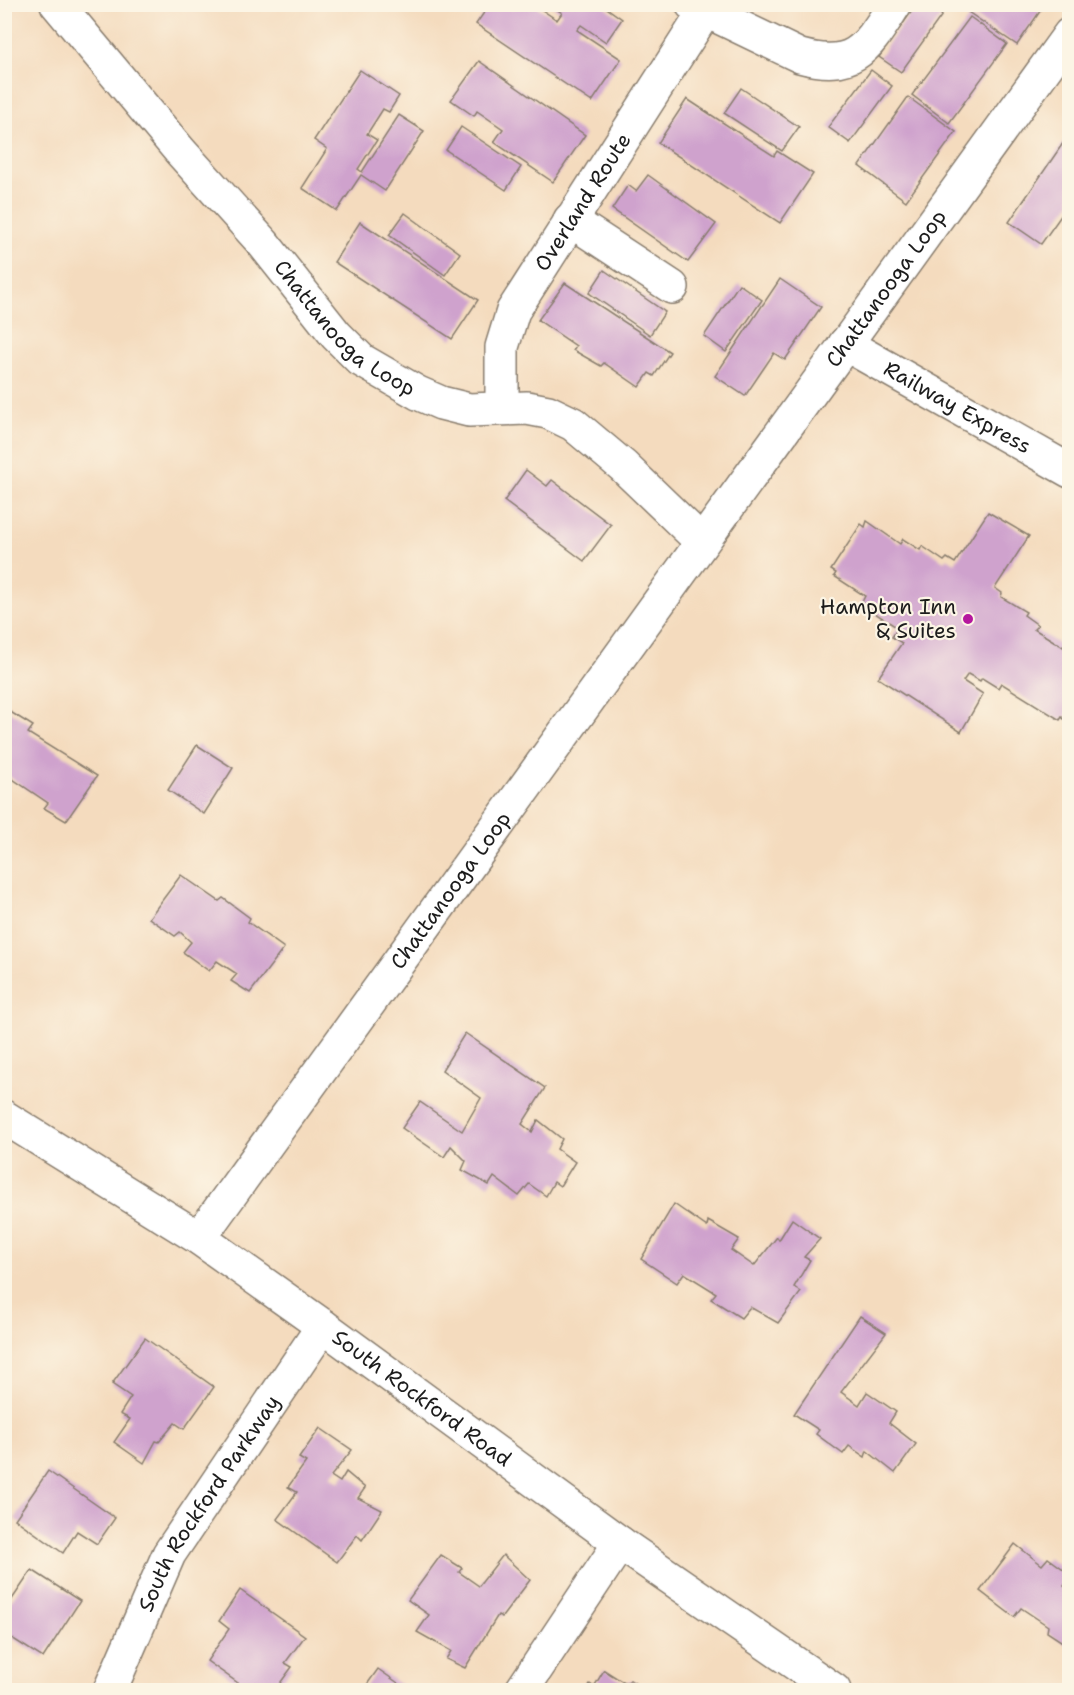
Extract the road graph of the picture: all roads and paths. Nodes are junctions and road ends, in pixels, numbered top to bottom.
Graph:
1 (57, 4) edge
2 (895, 4) edge
3 (699, 7) edge
4 (1070, 34) edge
5 (570, 220) junction
6 (672, 287) dead end
7 (845, 344) junction
8 (502, 408) junction
9 (1070, 471) edge
10 (702, 542) junction
11 (10, 1132) edge
12 (199, 1238) junction
13 (323, 1326) junction
14 (620, 1543) junction
15 (110, 1690) edge
16 (522, 1690) edge
17 (834, 1690) edge

1 - 8 street, Chattanooga Loop
2 - 3 street, Overland Route
3 - 5 street, Overland Route
4 - 7 street, Chattanooga Loop
5 - 6 street
5 - 8 street, Overland Route
7 - 9 street, Railway Express
7 - 10 street, Chattanooga Loop
8 - 10 street, Chattanooga Loop
10 - 12 street, Chattanooga Loop
11 - 12 street, South Rockford Road
12 - 13 street, South Rockford Road
13 - 14 street, South Rockford Road
13 - 15 street, South Rockford Parkway
14 - 16 street
14 - 17 street, South Rockford Road

